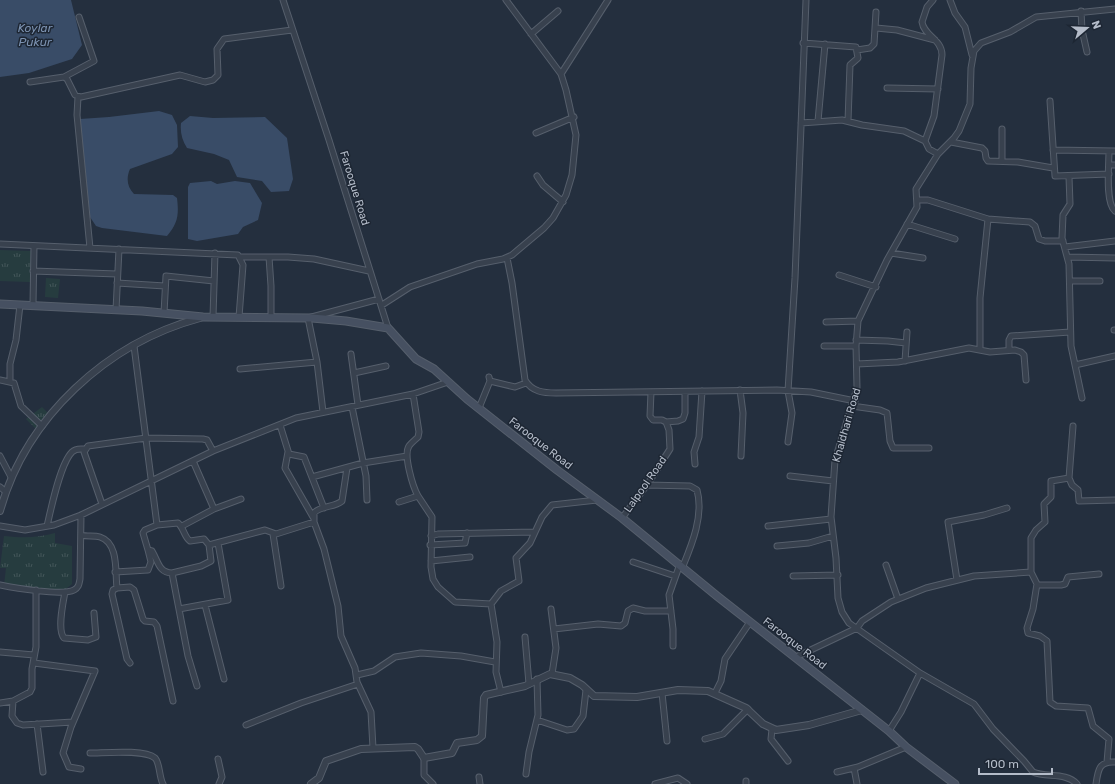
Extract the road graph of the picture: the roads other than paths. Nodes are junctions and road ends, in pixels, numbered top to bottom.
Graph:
1 (283, 0) edge
2 (506, 0) edge
3 (608, 0) edge
4 (806, 0) edge
5 (934, 0) edge
6 (950, 0) edge
7 (1115, 9) edge
8 (558, 11) dead end
9 (1081, 11) junction
10 (876, 12) dead end
11 (79, 17) dead end
12 (876, 28) junction
13 (292, 30) junction
14 (531, 34) junction
15 (936, 40) junction
16 (803, 43) junction
17 (825, 44) junction
18 (857, 50) junction
19 (1087, 52) dead end
20 (973, 56) junction
21 (561, 74) junction
22 (64, 77) junction
23 (30, 82) dead end
24 (886, 88) dead end
25 (938, 89) junction
26 (78, 97) junction
27 (1050, 101) dead end
28 (574, 117) junction
29 (818, 121) junction
30 (848, 121) junction
31 (801, 123) junction
32 (1002, 129) dead end
33 (536, 133) dead end
34 (925, 141) junction
35 (951, 142) junction
36 (1053, 150) junction
37 (1109, 151) junction
38 (1115, 151) edge
39 (938, 154) junction
40 (1002, 161) junction
41 (1109, 165) junction
42 (1115, 165) edge
43 (1053, 168) junction
44 (1109, 174) junction
45 (537, 176) dead end
46 (1069, 177) junction
47 (916, 200) junction
48 (562, 202) junction
49 (1115, 211) edge
50 (988, 219) junction
51 (907, 224) junction
52 (955, 239) dead end
53 (1063, 241) junction
54 (1115, 241) edge
55 (0, 244) edge
56 (34, 246) junction
57 (1065, 247) junction
58 (90, 248) junction
59 (119, 249) junction
60 (215, 253) junction
61 (891, 253) junction
62 (240, 257) junction
63 (268, 257) junction
64 (1068, 257) junction
65 (507, 258) junction
66 (923, 258) dead end
67 (1115, 258) edge
68 (369, 270) junction
69 (33, 271) junction
70 (118, 274) junction
71 (839, 275) dead end
72 (214, 281) junction
73 (1070, 281) junction
74 (1100, 281) dead end
75 (117, 283) junction
76 (165, 286) junction
77 (876, 287) junction
78 (379, 299) junction
79 (0, 304) edge
80 (20, 305) junction
81 (33, 305) junction
82 (382, 305) junction
83 (116, 310) junction
84 (164, 312) junction
85 (203, 317) junction
86 (214, 317) junction
87 (239, 317) junction
88 (271, 317) junction
89 (308, 318) junction
90 (826, 322) dead end
91 (858, 322) junction
92 (388, 328) junction
93 (907, 332) dead end
94 (1070, 332) junction
95 (856, 343) junction
96 (906, 343) junction
97 (134, 346) junction
98 (824, 346) dead end
99 (980, 350) junction
100 (1009, 350) junction
101 (351, 354) dead end
102 (1115, 356) edge
103 (905, 361) junction
104 (317, 362) junction
105 (857, 364) junction
106 (1075, 365) junction
107 (386, 366) dead end
108 (240, 369) dead end
109 (354, 373) junction
110 (0, 380) edge
111 (1026, 380) dead end
112 (10, 381) junction
113 (448, 382) junction
114 (526, 383) junction
115 (740, 390) junction
116 (702, 391) junction
117 (788, 391) junction
118 (651, 392) junction
119 (685, 392) junction
120 (413, 394) junction
121 (1082, 398) dead end
122 (854, 403) junction
123 (358, 405) junction
124 (352, 407) junction
125 (479, 408) junction
126 (323, 412) junction
127 (666, 422) junction
128 (280, 425) junction
129 (42, 426) junction
130 (1073, 426) dead end
131 (146, 438) junction
132 (788, 442) dead end
133 (929, 448) dead end
134 (84, 450) junction
135 (213, 451) junction
136 (288, 452) junction
137 (0, 456) edge
138 (407, 456) junction
139 (741, 456) dead end
140 (193, 461) junction
141 (363, 463) junction
142 (695, 464) dead end
143 (346, 468) junction
144 (790, 476) dead end
145 (11, 477) junction
146 (312, 477) junction
147 (1069, 478) junction
148 (150, 481) junction
149 (833, 481) junction
150 (648, 485) junction
151 (0, 487) edge
152 (6, 492) junction
153 (418, 496) junction
154 (1115, 496) edge
155 (241, 500) dead end
156 (367, 500) dead end
157 (598, 500) junction
158 (1115, 500) edge
159 (399, 502) dead end
160 (102, 504) junction
161 (324, 508) junction
162 (1007, 508) dead end
163 (214, 509) junction
164 (0, 511) edge
165 (81, 514) junction
166 (622, 518) junction
167 (831, 519) junction
168 (314, 520) junction
169 (157, 525) junction
170 (0, 526) edge
171 (47, 526) junction
172 (182, 526) junction
173 (768, 526) dead end
174 (535, 532) junction
175 (467, 533) junction
176 (273, 534) junction
177 (81, 535) junction
178 (431, 536) junction
179 (832, 536) junction
180 (218, 543) junction
181 (209, 545) junction
182 (430, 545) junction
183 (777, 546) dead end
184 (148, 550) junction
185 (470, 557) dead end
186 (431, 561) junction
187 (633, 562) dead end
188 (886, 564) dead end
189 (681, 565) junction
190 (115, 572) junction
191 (1031, 572) junction
192 (172, 573) junction
193 (1099, 574) dead end
194 (838, 575) junction
195 (676, 576) junction
196 (793, 576) dead end
197 (957, 580) junction
198 (0, 585) edge
199 (1037, 585) junction
200 (281, 586) dead end
201 (117, 588) junction
202 (36, 590) junction
203 (65, 592) junction
204 (898, 599) junction
205 (491, 604) junction
206 (204, 605) junction
207 (179, 609) junction
208 (551, 609) dead end
209 (671, 611) junction
210 (94, 613) dead end
211 (750, 622) junction
212 (857, 628) junction
213 (554, 629) junction
214 (525, 637) dead end
215 (673, 646) dead end
216 (0, 652) edge
217 (34, 655) junction
218 (796, 657) junction
219 (495, 662) junction
220 (34, 663) junction
221 (130, 663) dead end
222 (920, 673) junction
223 (552, 674) junction
224 (357, 675) junction
225 (224, 679) dead end
226 (537, 679) junction
227 (358, 684) junction
228 (529, 684) junction
229 (197, 686) dead end
230 (586, 690) junction
231 (501, 692) junction
232 (662, 693) junction
233 (715, 693) junction
234 (13, 701) junction
235 (173, 701) dead end
236 (0, 703) edge
237 (748, 710) junction
238 (862, 710) junction
239 (537, 720) junction
240 (73, 722) junction
241 (37, 724) junction
242 (246, 725) dead end
243 (772, 729) junction
244 (888, 731) junction
245 (705, 739) dead end
246 (667, 741) dead end
247 (906, 747) junction
248 (373, 748) junction
249 (90, 754) dead end
250 (424, 758) junction
251 (218, 759) dead end
252 (788, 761) dead end
253 (1107, 762) junction
254 (1115, 762) edge
255 (854, 768) junction
256 (81, 769) dead end
257 (43, 772) dead end
258 (837, 772) dead end
259 (526, 774) dead end
260 (479, 777) dead end
261 (163, 784) edge
262 (219, 784) edge
263 (311, 784) edge
264 (434, 784) edge
265 (480, 784) edge
266 (655, 784) edge
267 (687, 784) edge
268 (857, 784) edge
269 (955, 784) edge
270 (1077, 784) edge
271 (1096, 784) edge

1 - 13 street, Farooque Road
2 - 14 street
3 - 21 street
4 - 16 street
5 - 15 street
6 - 20 street, Khaldhari Road
7 - 9 street
8 - 14 street
9 - 19 street
9 - 20 street
10 - 12 street
11 - 22 street
12 - 15 street
12 - 18 street
13 - 26 street
13 - 68 street, Farooque Road
14 - 21 street
15 - 25 street
16 - 17 street
16 - 31 street
17 - 18 street
17 - 29 street
18 - 30 street
20 - 35 street, Khaldhari Road
21 - 28 street
22 - 23 street
22 - 26 street
24 - 25 street
25 - 34 street
26 - 58 street
27 - 36 street
28 - 33 street
28 - 48 street
29 - 30 street
29 - 31 street
30 - 34 street
31 - 117 street
32 - 40 street
34 - 39 street
35 - 39 street, Khaldhari Road
35 - 40 street
36 - 37 street
36 - 43 street
37 - 38 street
37 - 41 street
39 - 47 street, Khaldhari Road
40 - 43 street
41 - 42 street
41 - 44 street
43 - 46 street
44 - 46 street
44 - 49 street
45 - 48 street
46 - 53 street
47 - 50 street
47 - 51 street, Khaldhari Road
48 - 65 street
50 - 53 street
50 - 99 street
51 - 52 street
51 - 61 street, Khaldhari Road
53 - 57 street
54 - 57 street
55 - 56 street
56 - 58 street
56 - 69 street
57 - 64 street
58 - 59 street
59 - 60 street
59 - 70 street
60 - 62 street
60 - 72 street
61 - 66 street
61 - 77 street, Khaldhari Road
62 - 63 street
62 - 87 street
63 - 68 street
63 - 88 street
64 - 67 street
64 - 73 street
65 - 82 street
65 - 114 street
68 - 78 street, Farooque Road
69 - 70 street
69 - 81 street
70 - 75 street
71 - 77 street
72 - 76 street
72 - 86 street
73 - 74 street
73 - 94 street
75 - 76 street
75 - 83 street
76 - 84 street
77 - 91 street, Khaldhari Road
78 - 82 street, Farooque Road
78 - 89 street
79 - 80 main road
80 - 81 main road
80 - 112 street
81 - 83 main road
82 - 92 street, Farooque Road
83 - 84 main road
84 - 85 main road
85 - 86 main road
85 - 97 street
86 - 87 main road
87 - 88 main road
88 - 89 main road
89 - 92 main road
89 - 104 street
90 - 91 street
91 - 95 street, Khaldhari Road
92 - 113 main road, Farooque Road
93 - 96 street
94 - 100 street
94 - 106 street
95 - 96 street
95 - 98 street
95 - 105 street, Khaldhari Road
96 - 103 street
97 - 129 street
97 - 131 street
99 - 100 street
99 - 103 street
100 - 111 street
101 - 109 street
102 - 106 street
103 - 105 street
104 - 108 street
104 - 126 street
105 - 122 street, Khaldhari Road
106 - 121 street
107 - 109 street
109 - 123 street
110 - 112 street
112 - 129 street
113 - 120 street
113 - 125 main road, Farooque Road
114 - 118 street
114 - 125 street
115 - 116 street
115 - 117 street
115 - 139 street
116 - 119 street
116 - 142 street
117 - 122 street
117 - 132 street
118 - 119 street
118 - 127 street
119 - 127 street
120 - 123 street
120 - 138 street
122 - 133 street
122 - 149 street, Khaldhari Road
123 - 124 street
124 - 126 street
124 - 141 street
125 - 157 main road, Farooque Road
126 - 128 street
127 - 150 street, Lalpool Road
128 - 135 street
128 - 136 street
129 - 145 street
130 - 147 street
131 - 134 street
131 - 135 street
131 - 148 street
134 - 160 street
134 - 171 street
135 - 140 street
136 - 146 street
136 - 168 street
137 - 145 street
138 - 141 street
138 - 153 street
140 - 148 street
140 - 163 street
141 - 143 street
141 - 156 street
143 - 146 street
143 - 161 street
144 - 149 street
145 - 152 street
146 - 161 street
147 - 158 street
147 - 191 street
148 - 160 street
148 - 169 street
149 - 167 street, Khaldhari Road
150 - 166 street, Lalpool Road
150 - 189 street
151 - 152 street
152 - 164 street
153 - 159 street
153 - 178 street
154 - 158 street
155 - 163 street
157 - 166 main road, Farooque Road
157 - 174 street
160 - 165 street
161 - 168 street
162 - 197 street
163 - 172 street
165 - 171 street
165 - 177 street
166 - 189 main road, Farooque Road
167 - 173 street
167 - 179 street, Khaldhari Road
168 - 176 street
168 - 224 street
169 - 172 street
169 - 184 street
170 - 171 street
172 - 181 street
174 - 175 street
174 - 205 street
175 - 178 street
175 - 182 street
176 - 180 street
176 - 200 street
177 - 190 street
177 - 203 street
178 - 182 street
179 - 183 street
179 - 194 street, Khaldhari Road
180 - 181 street
180 - 206 street
181 - 192 street
182 - 186 street
184 - 190 street
184 - 192 street
185 - 186 street
186 - 205 street
187 - 195 street
188 - 204 street
189 - 195 street
189 - 211 main road, Farooque Road
190 - 201 street
191 - 197 street
191 - 199 street
192 - 207 street
193 - 199 street
194 - 196 street
194 - 212 street, Khaldhari Road
195 - 209 street
197 - 204 street
198 - 202 street
199 - 253 street
201 - 221 street
201 - 235 street
202 - 203 street
202 - 217 street
203 - 210 street
204 - 212 street
205 - 219 street
206 - 207 street
206 - 225 street
207 - 229 street
208 - 213 street
209 - 213 street
209 - 215 street
211 - 218 main road, Farooque Road
211 - 233 street
212 - 218 street
212 - 222 street, Khaldhari Road
213 - 223 street
214 - 228 street
216 - 217 street
217 - 220 street
218 - 238 main road, Farooque Road
219 - 224 street
219 - 231 street
220 - 234 street
220 - 240 street
222 - 244 street
222 - 270 street, Khaldhari Road
223 - 226 street
223 - 230 street
224 - 227 street
226 - 228 street
226 - 239 street
227 - 242 street
227 - 248 street
228 - 231 street
230 - 232 street
230 - 239 street
231 - 250 street
232 - 233 street
232 - 246 street
233 - 237 street
234 - 236 street
234 - 241 street
237 - 243 street
237 - 245 street
238 - 243 street
238 - 244 main road, Farooque Road
239 - 259 street
240 - 241 street
240 - 256 street
241 - 257 street
243 - 252 street
244 - 247 main road, Farooque Road
247 - 255 street
247 - 269 main road, Farooque Road
248 - 250 street
248 - 263 street
249 - 261 street
250 - 264 street
251 - 262 street
253 - 254 street
253 - 271 street
255 - 258 street
255 - 268 street
260 - 265 street
266 - 267 street

